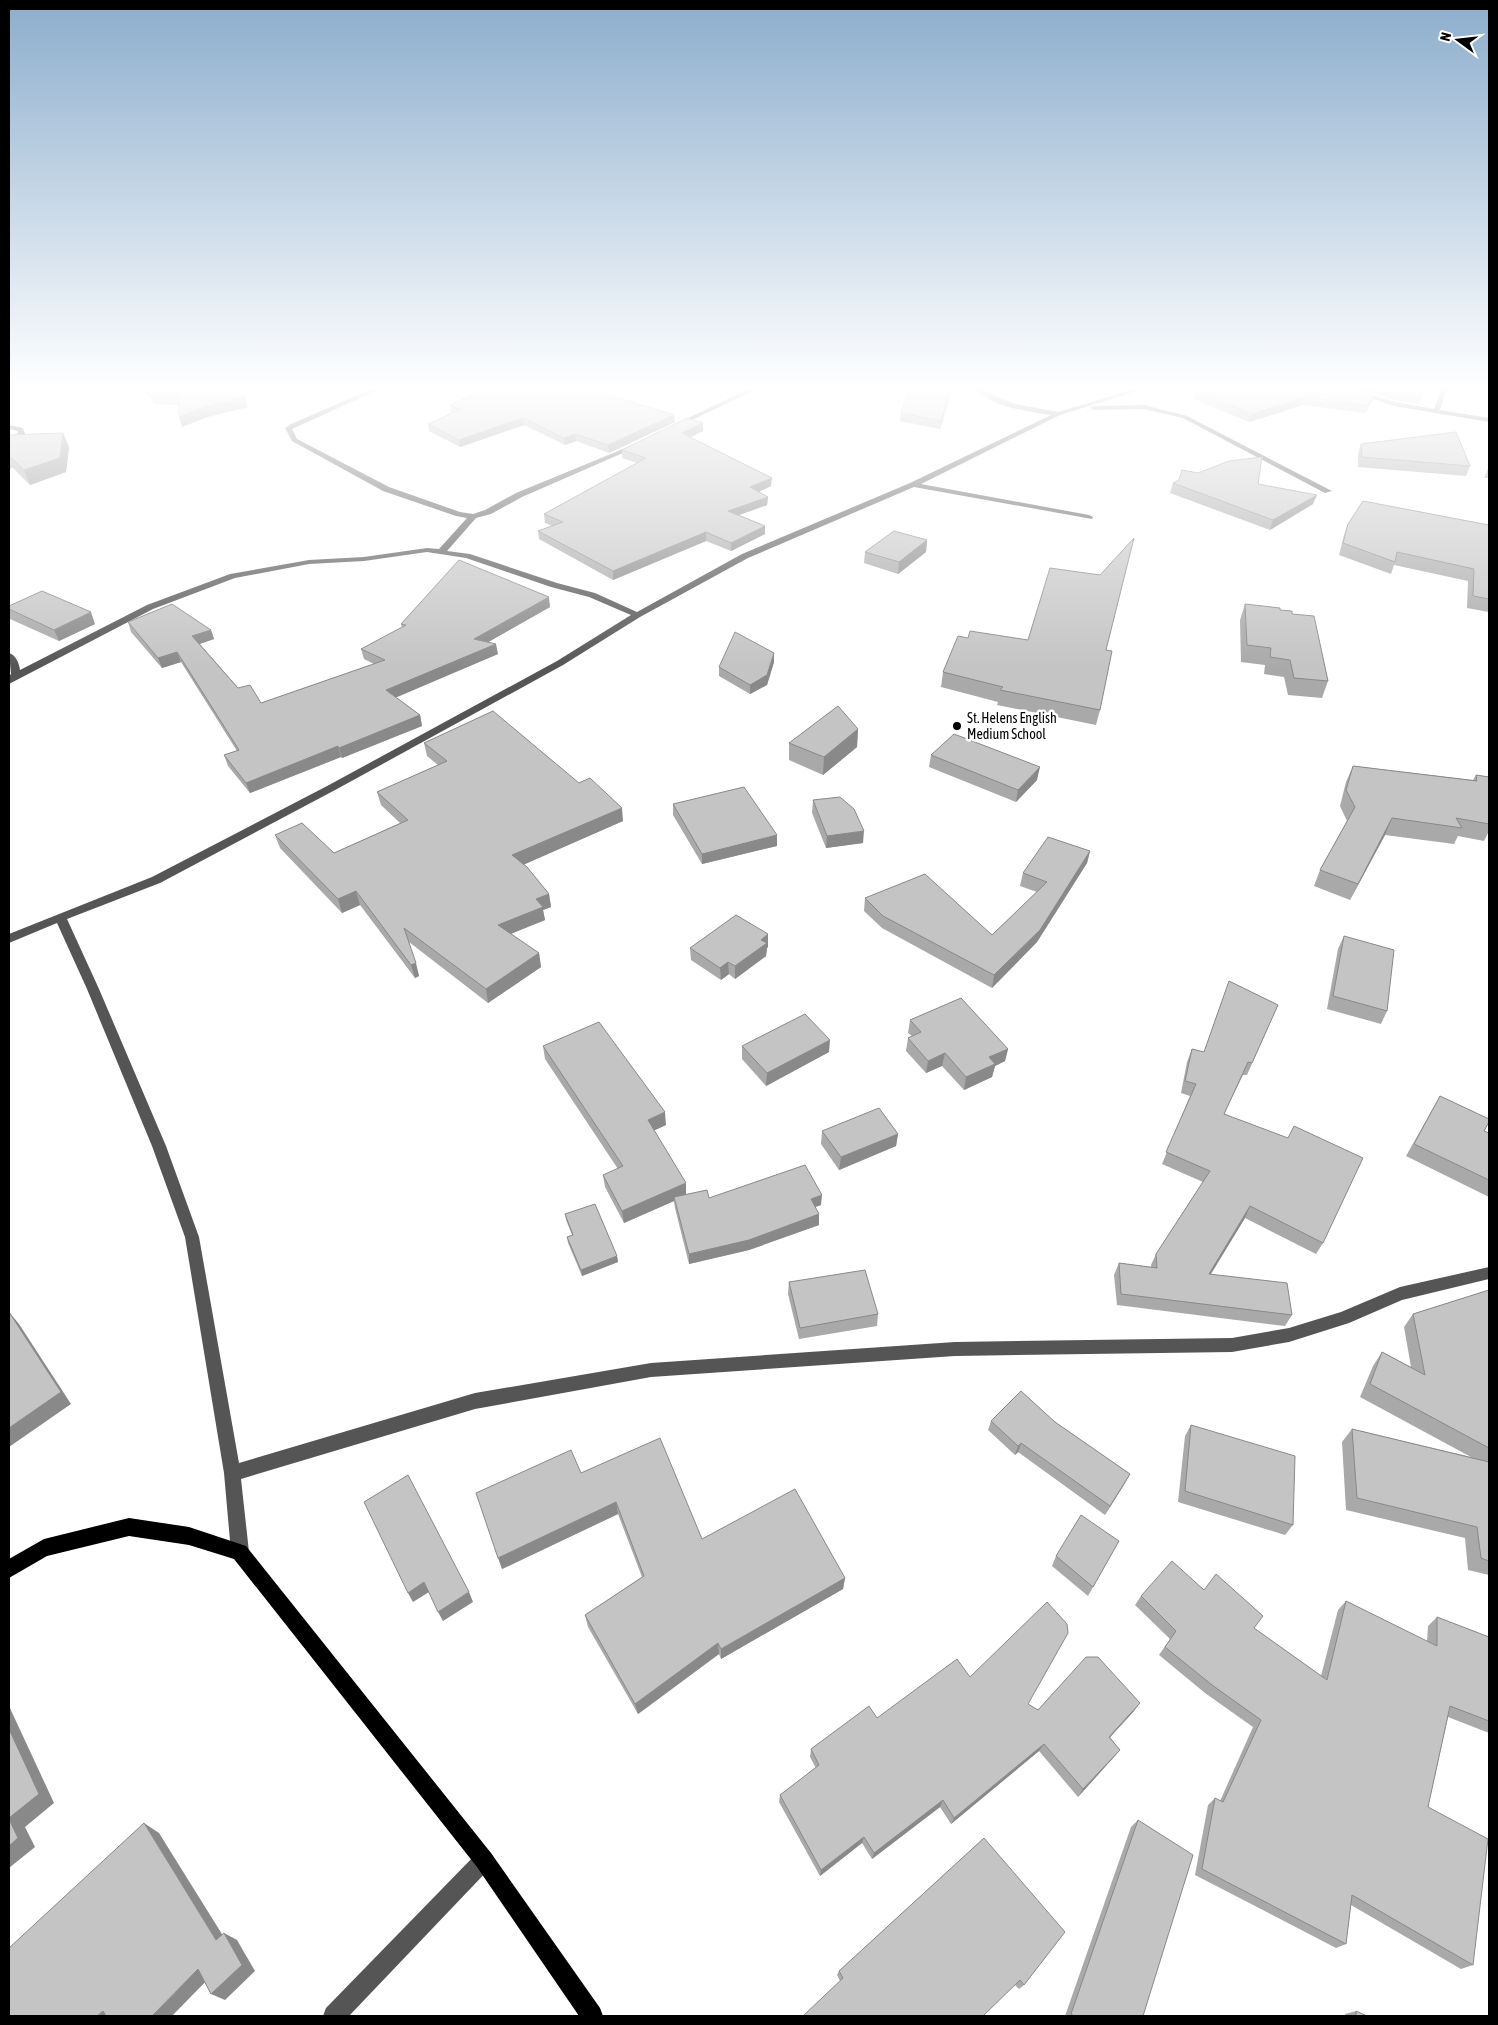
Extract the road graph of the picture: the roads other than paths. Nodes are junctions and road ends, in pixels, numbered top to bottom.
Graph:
1 (368, 480) edge
2 (557, 480) edge
3 (924, 480) edge
4 (1306, 480) edge
5 (913, 485) junction
6 (1328, 491) dead end
7 (474, 516) junction
8 (1089, 517) dead end
9 (442, 551) junction
10 (637, 616) junction
11 (9, 656) edge
12 (12, 678) edge
13 (60, 917) junction
14 (9, 939) edge
15 (1489, 1273) edge
16 (232, 1473) junction
17 (240, 1552) junction
18 (9, 1569) edge
19 (484, 1860) junction
20 (334, 2016) edge
21 (592, 2016) edge

1 - 7 street
2 - 7 street
3 - 5 street
4 - 6 street
5 - 8 street
5 - 10 street
7 - 9 street
9 - 10 street
9 - 12 street
10 - 13 street
11 - 12 street
13 - 14 street
13 - 16 street
15 - 16 street
16 - 17 street
17 - 18 main road
17 - 19 main road
19 - 20 street
19 - 21 main road

